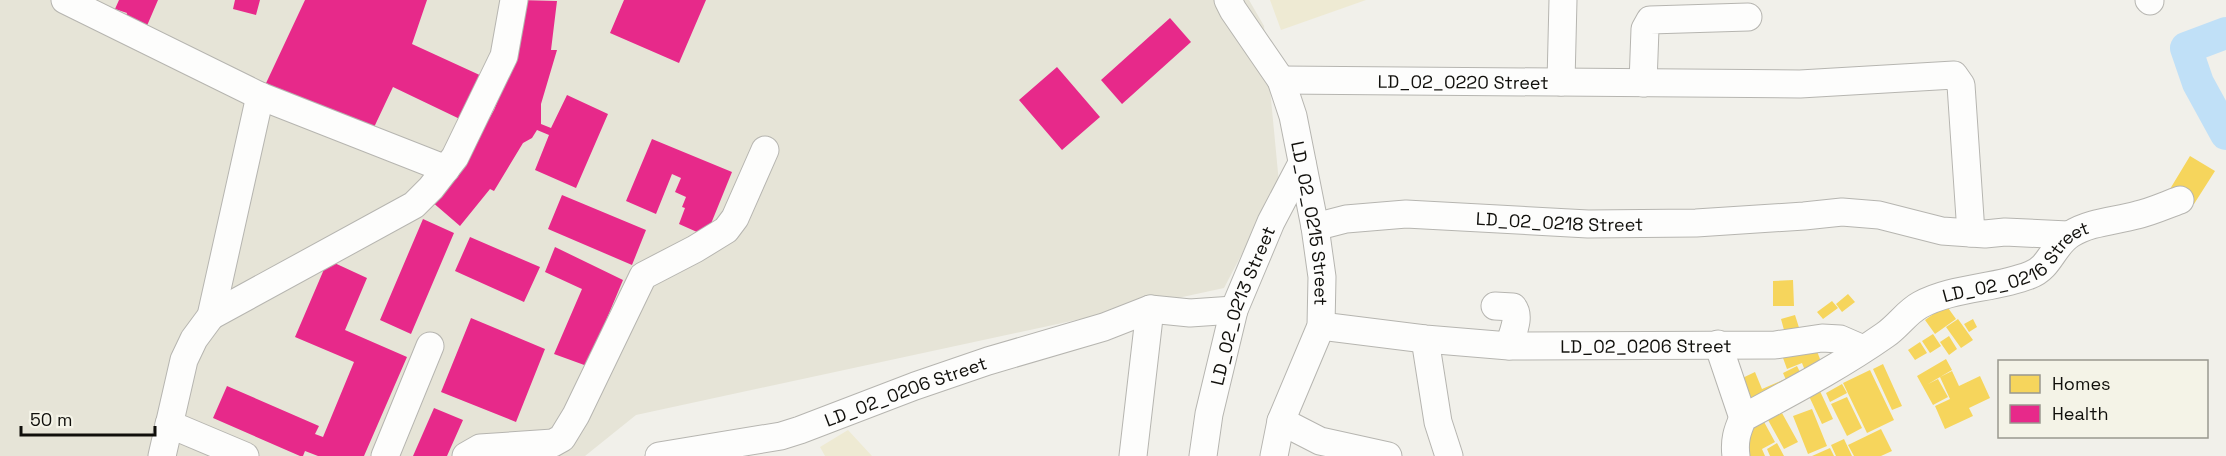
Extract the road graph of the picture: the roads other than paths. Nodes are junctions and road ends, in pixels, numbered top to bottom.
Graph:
1 (65, 0) edge
2 (514, 0) edge
3 (1228, 0) edge
4 (1563, 0) edge
5 (1748, 16) dead end
6 (1281, 80) junction
7 (1561, 82) junction
8 (1643, 84) junction
9 (260, 96) junction
10 (765, 150) dead end
11 (1302, 162) junction
12 (446, 169) junction
13 (2180, 200) dead end
14 (1315, 227) junction
15 (1971, 233) junction
16 (2068, 235) junction
17 (1495, 306) dead end
18 (1150, 309) junction
19 (1234, 310) junction
20 (211, 316) junction
21 (1321, 326) junction
22 (1425, 339) junction
23 (1718, 344) junction
24 (430, 346) dead end
25 (1509, 346) junction
26 (1863, 349) junction
27 (1743, 418) junction
28 (1281, 421) junction
29 (169, 424) junction
30 (162, 456) edge
31 (245, 456) edge
32 (385, 456) edge
33 (466, 456) edge
34 (659, 456) edge
35 (1133, 456) edge
36 (1203, 456) edge
37 (1274, 456) edge
38 (1388, 456) edge
39 (1449, 456) edge
40 (1736, 456) edge

1 - 9 street
2 - 12 street
3 - 6 street, LD_02_0215 Street
4 - 7 street
5 - 8 street
6 - 7 street, LD_02_0220 Street
6 - 11 street, LD_02_0215 Street
7 - 8 street, LD_02_0220 Street
8 - 15 street, LD_02_0220 Street
9 - 12 street
9 - 20 street
10 - 33 street
11 - 14 street, LD_02_0215 Street
11 - 19 street, LD_02_0213 Street
12 - 20 street
13 - 16 street, LD_02_0216 Street
14 - 15 street, LD_02_0218 Street
14 - 21 street, LD_02_0215 Street
15 - 16 street, LD_02_0218 Street
16 - 26 street, LD_02_0216 Street
17 - 25 street
18 - 19 street
18 - 34 street, LD_02_0206 Street
18 - 35 street
19 - 36 street, LD_02_0213 Street
20 - 29 street
21 - 22 street, LD_02_0206 Street
21 - 28 street, LD_02_0215 Street
22 - 25 street, LD_02_0206 Street
22 - 39 street
23 - 25 street, LD_02_0206 Street
23 - 26 street, LD_02_0206 Street
23 - 27 street
24 - 32 street
26 - 27 street, LD_02_0216 Street
27 - 40 street
28 - 37 street, LD_02_0215 Street
28 - 38 street
29 - 30 street
29 - 31 street

